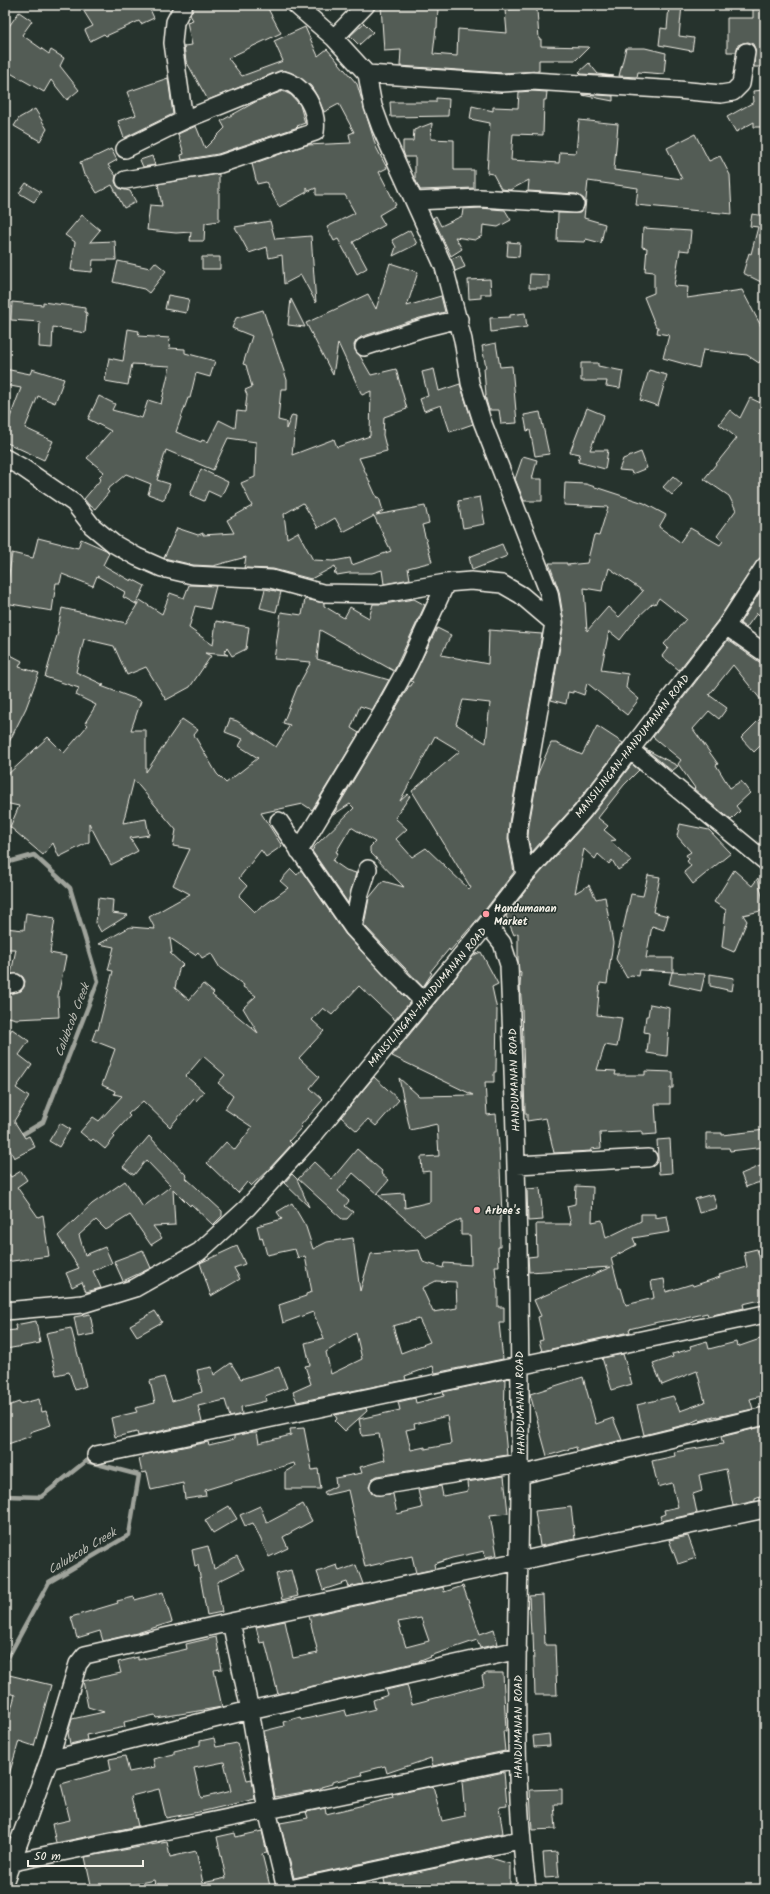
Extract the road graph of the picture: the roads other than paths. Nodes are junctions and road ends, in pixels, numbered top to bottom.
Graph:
1 (184, 5) edge
2 (296, 5) edge
3 (366, 5) edge
4 (334, 38) junction
5 (746, 52) dead end
6 (367, 74) junction
7 (184, 120) junction
8 (125, 149) dead end
9 (125, 180) dead end
10 (415, 201) junction
11 (575, 204) dead end
12 (458, 319) junction
13 (364, 347) dead end
14 (5, 458) edge
15 (765, 566) edge
16 (446, 582) junction
17 (554, 623) junction
18 (726, 626) junction
19 (765, 653) edge
20 (630, 750) junction
21 (279, 821) dead end
22 (299, 851) junction
23 (765, 860) edge
24 (368, 869) dead end
25 (525, 875) junction
26 (487, 924) junction
27 (353, 928) junction
28 (423, 1001) junction
29 (648, 1158) dead end
30 (517, 1165) junction
31 (5, 1311) edge
32 (765, 1314) edge
33 (519, 1366) junction
34 (765, 1416) edge
35 (96, 1455) dead end
36 (520, 1469) junction
37 (379, 1486) dead end
38 (765, 1509) edge
39 (519, 1561) junction
40 (231, 1622) junction
41 (518, 1650) junction
42 (250, 1710) junction
43 (517, 1759) junction
44 (49, 1760) junction
45 (267, 1810) junction
46 (520, 1840) junction
47 (13, 1862) junction
48 (5, 1880) edge
49 (286, 1889) edge
50 (290, 1889) edge
51 (527, 1889) edge

1 - 7 street
2 - 4 street
3 - 4 street
4 - 6 street
5 - 6 street
6 - 10 street
7 - 8 street
7 - 9 street
10 - 11 street
10 - 12 street
12 - 13 street
12 - 17 street
14 - 16 street
15 - 18 street, MANSILINGAN-HANDUMANAN ROAD
16 - 17 street
16 - 22 street
17 - 25 street
18 - 19 street
18 - 20 street, MANSILINGAN-HANDUMANAN ROAD
20 - 23 street
20 - 25 street, MANSILINGAN-HANDUMANAN ROAD
21 - 22 street
22 - 27 street
24 - 27 street
25 - 26 street, MANSILINGAN-HANDUMANAN ROAD
26 - 28 street, MANSILINGAN-HANDUMANAN ROAD
26 - 30 street, HANDUMANAN ROAD
27 - 28 street
28 - 31 street, MANSILINGAN-HANDUMANAN ROAD
29 - 30 street
30 - 33 street, HANDUMANAN ROAD
32 - 33 street
33 - 35 street
33 - 36 street, HANDUMANAN ROAD
34 - 36 street
36 - 37 street
36 - 39 street, HANDUMANAN ROAD
38 - 39 street
39 - 40 street
39 - 41 street, HANDUMANAN ROAD
40 - 42 street
40 - 44 street
41 - 42 street
41 - 43 street, HANDUMANAN ROAD
42 - 44 street
42 - 45 street
43 - 45 street
43 - 46 street, HANDUMANAN ROAD
44 - 47 street
45 - 47 street
45 - 49 street
46 - 50 street
46 - 51 street, HANDUMANAN ROAD
47 - 48 street

